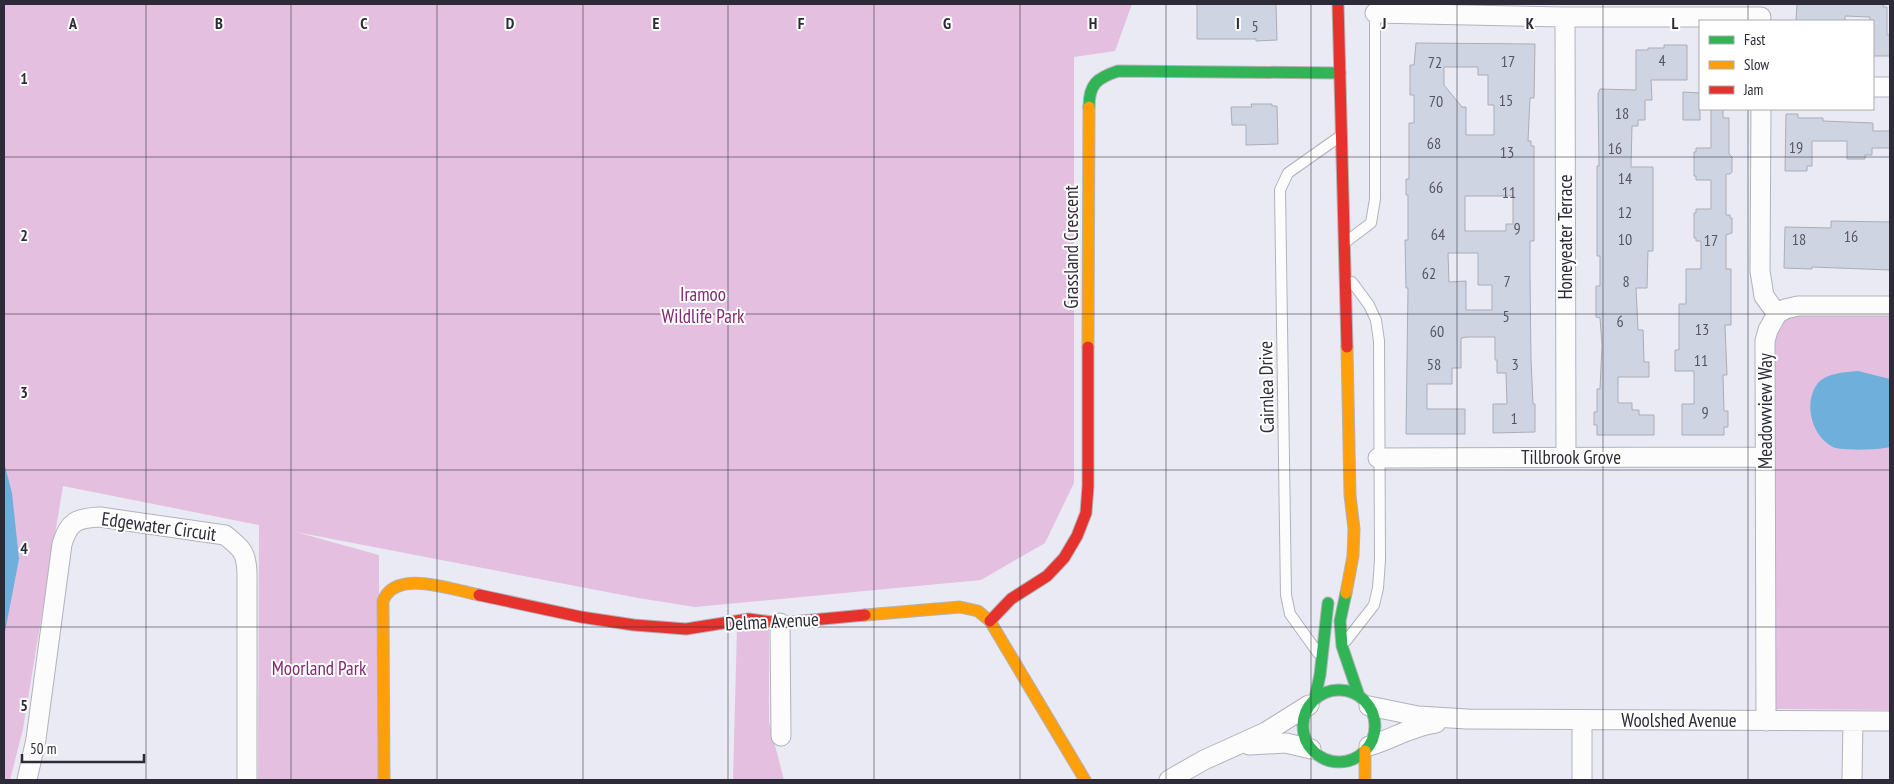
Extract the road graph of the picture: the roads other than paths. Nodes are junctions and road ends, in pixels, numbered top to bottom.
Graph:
1 (1338, 4) edge
2 (1375, 9) edge
3 (1609, 10) edge
4 (1761, 14) edge
5 (1565, 16) junction
6 (1340, 73) junction
7 (1874, 87) edge
8 (1890, 87) edge
9 (1761, 110) edge
10 (1343, 135) junction
11 (1345, 243) junction
12 (1346, 273) junction
13 (1890, 306) edge
14 (1777, 314) junction
15 (1764, 457) junction
16 (1378, 458) junction
17 (1566, 458) junction
18 (1350, 494) junction
19 (1342, 532) dead end
20 (1329, 592) dead end
21 (990, 621) junction
22 (780, 623) junction
23 (1342, 646) junction
24 (1322, 658) junction
25 (1364, 701) junction
26 (1312, 702) junction
27 (1467, 720) junction
28 (1582, 720) junction
29 (1766, 721) junction
30 (1853, 721) junction
31 (1890, 721) edge
32 (781, 736) dead end
33 (1235, 747) junction
34 (1367, 748) junction
35 (1314, 752) junction
36 (1070, 758) junction
37 (1323, 770) dead end
38 (27, 780) edge
39 (247, 780) edge
40 (384, 780) edge
41 (1075, 780) edge
42 (1085, 780) edge
43 (1169, 780) edge
44 (1365, 780) edge
45 (1582, 780) edge
46 (1852, 780) edge

1 - 6 street
2 - 5 street
2 - 11 lane
3 - 4 street
3 - 5 street
5 - 17 street, Honeyeater Terrace
6 - 10 street
6 - 21 street, Grassland Crescent
7 - 8 street
9 - 14 street
10 - 11 street
10 - 24 lane, Cairnlea Drive
11 - 12 street
12 - 16 lane
12 - 18 street
13 - 14 street
14 - 15 street, Meadowview Way
15 - 17 street, Tillbrook Grove
15 - 29 street, Meadowview Way
16 - 17 street, Tillbrook Grove
16 - 23 lane
18 - 19 street
18 - 23 street
20 - 24 street
21 - 22 street, Delma Avenue
21 - 36 street, Delma Avenue
22 - 32 street
22 - 40 street, Delma Avenue
23 - 25 street
24 - 26 street
25 - 26 street
25 - 27 street, Woolshed Avenue
25 - 34 street
26 - 33 street
26 - 35 street
27 - 28 street, Woolshed Avenue
27 - 34 street, Woolshed Avenue
28 - 29 street, Woolshed Avenue
28 - 45 street
29 - 30 street, Woolshed Avenue
30 - 31 street, Woolshed Avenue
30 - 46 street
33 - 35 street
33 - 43 street
34 - 35 street
34 - 44 street
35 - 37 street
36 - 41 street, Delma Avenue
36 - 42 street, Delma Avenue
38 - 39 street, Edgewater Circuit

